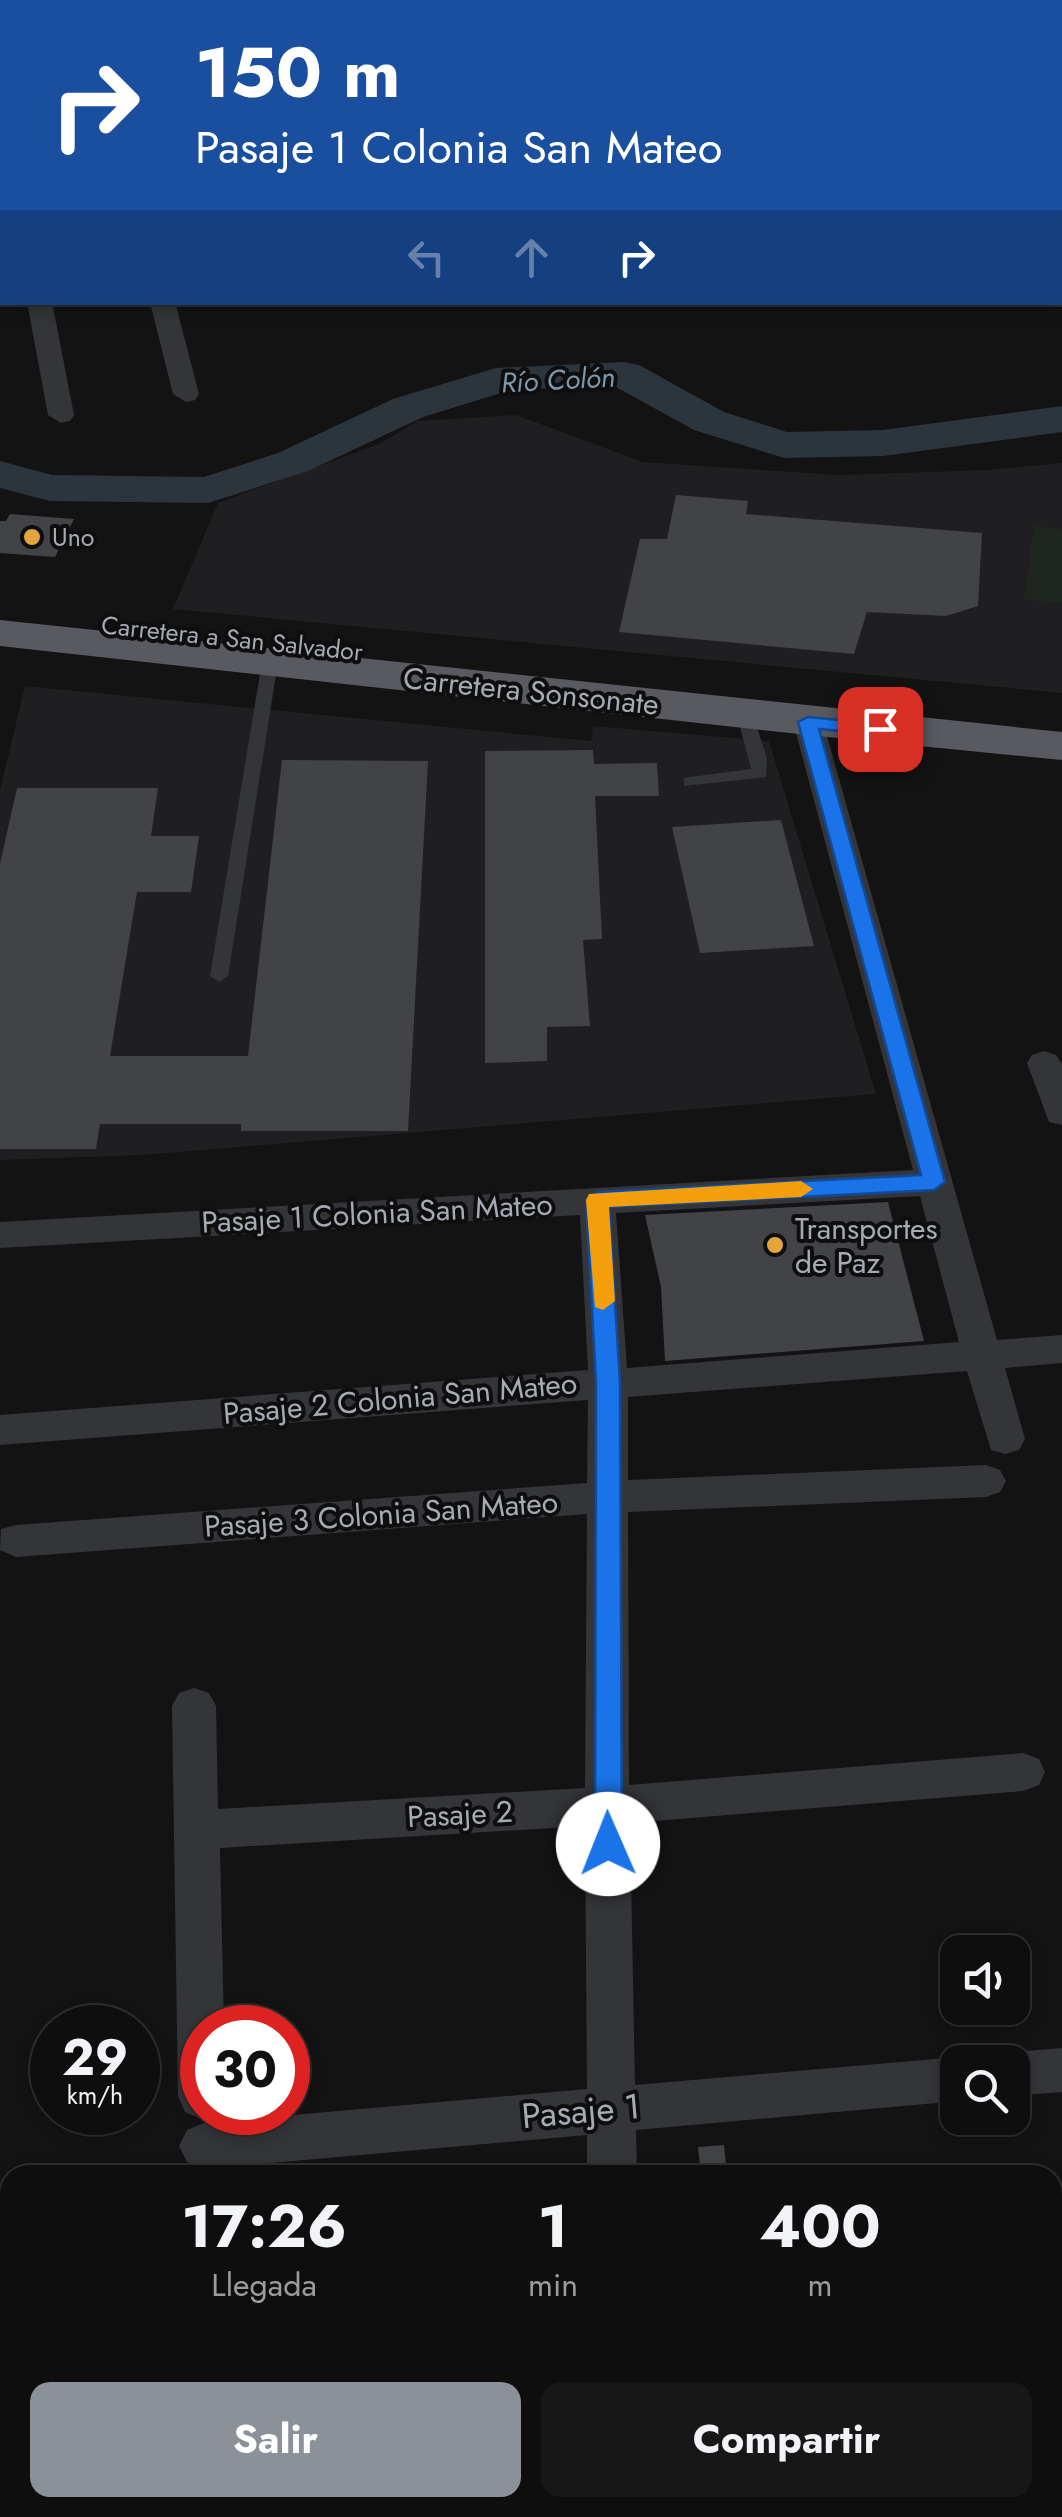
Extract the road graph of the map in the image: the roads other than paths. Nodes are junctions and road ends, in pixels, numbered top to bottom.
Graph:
1 (40, 305) edge
2 (163, 305) edge
3 (186, 394) dead end
4 (60, 414) dead end
5 (0, 614) edge
6 (0, 633) edge
7 (270, 662) junction
8 (744, 714) junction
9 (1062, 717) edge
10 (808, 722) junction
11 (1062, 746) edge
12 (690, 782) dead end
13 (219, 976) dead end
14 (1044, 1063) dead end
15 (1062, 1113) edge
16 (934, 1182) junction
17 (597, 1200) junction
18 (0, 1236) edge
19 (1062, 1349) edge
20 (980, 1356) junction
21 (608, 1382) junction
22 (0, 1430) edge
23 (1005, 1439) dead end
24 (986, 1481) dead end
25 (608, 1497) junction
26 (16, 1541) dead end
27 (194, 1706) dead end
28 (1022, 1772) dead end
29 (608, 1806) junction
30 (196, 1830) junction
31 (200, 2005) edge
32 (1062, 2070) edge
33 (1030, 2073) edge
34 (940, 2080) edge
35 (612, 2108) junction
36 (204, 2145) edge
37 (612, 2165) edge

1 - 4 street
2 - 3 street
5 - 9 highway, Carretera a San Salvador
6 - 7 highway, Carretera Sonsonate
7 - 8 highway, Carretera Sonsonate
7 - 13 lane
8 - 10 highway, Carretera Sonsonate
8 - 12 lane
10 - 11 highway, Carretera Sonsonate
10 - 16 street
14 - 15 street
16 - 17 street, Pasaje 1 Colonia San Mateo
16 - 20 street
17 - 18 street, Pasaje 1 Colonia San Mateo
17 - 21 street
19 - 20 street, Pasaje 2 Colonia San Mateo
20 - 21 street, Pasaje 2 Colonia San Mateo
20 - 23 street
21 - 22 street, Pasaje 2 Colonia San Mateo
21 - 25 street
24 - 25 street, Pasaje 3 Colonia San Mateo
25 - 26 street, Pasaje 3 Colonia San Mateo
25 - 29 street
27 - 30 street
28 - 29 street, Pasaje 2
29 - 30 street, Pasaje 2
29 - 35 street
30 - 31 street
32 - 33 street
34 - 35 street, Pasaje 1
35 - 36 street, Pasaje 1
35 - 37 street

